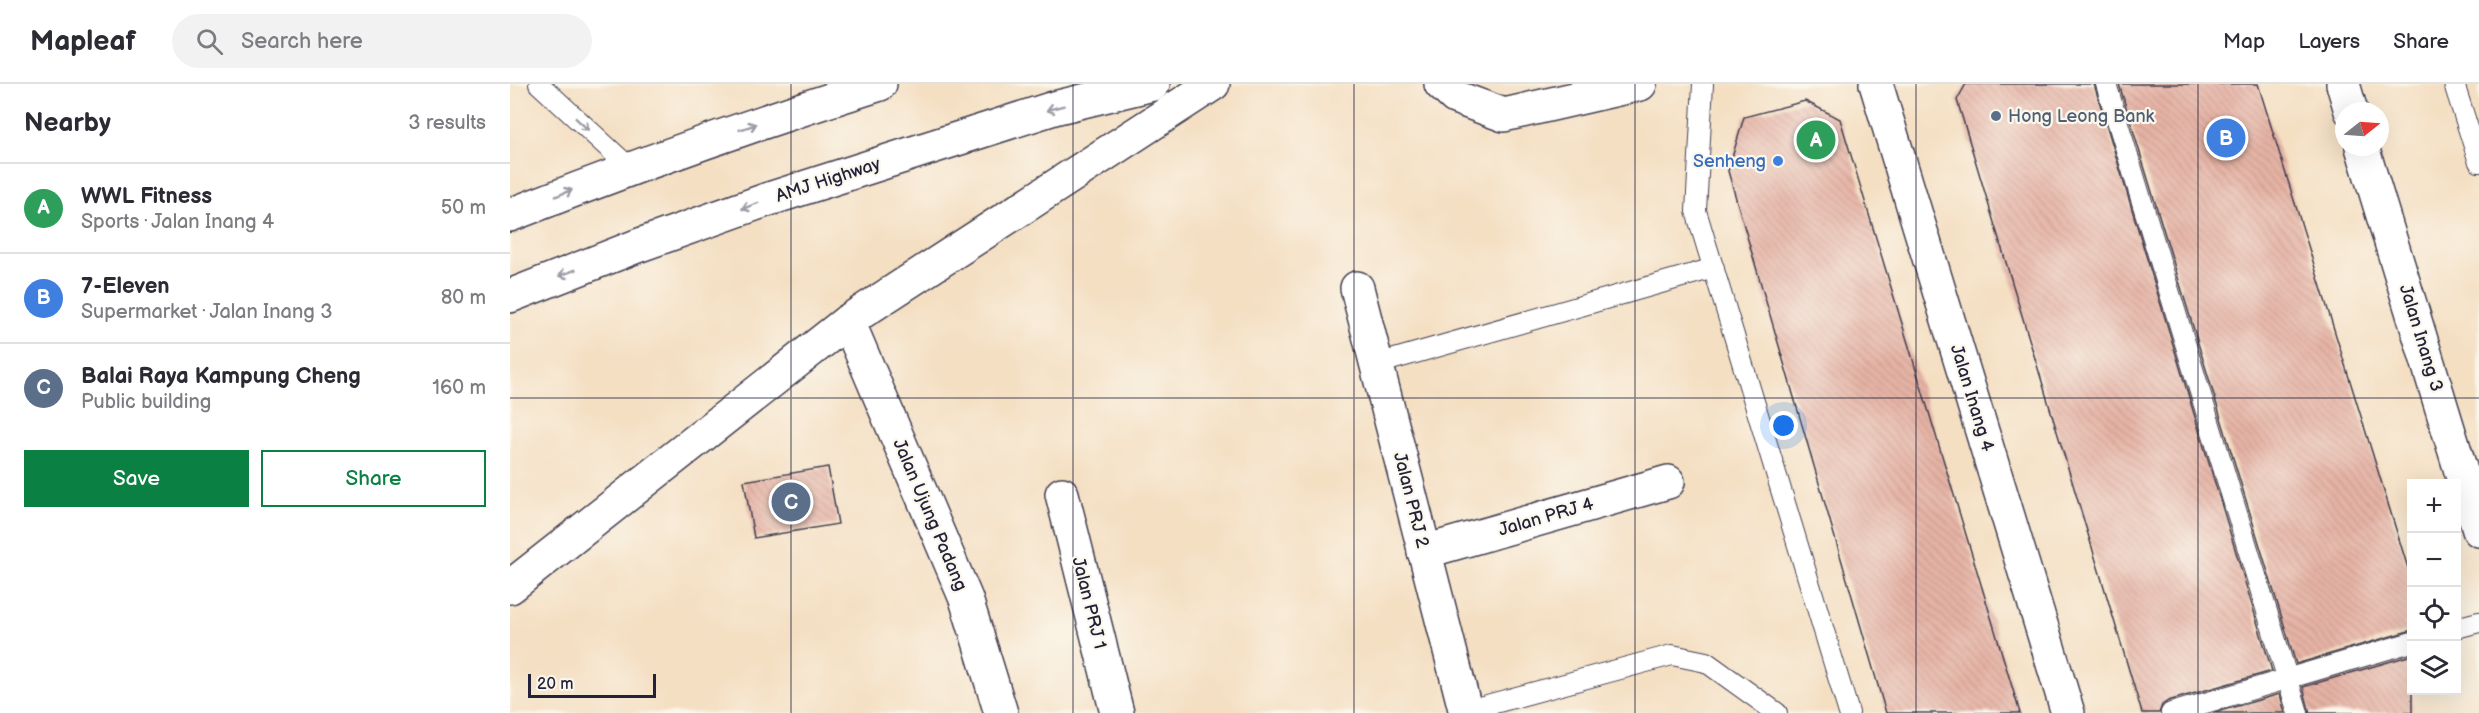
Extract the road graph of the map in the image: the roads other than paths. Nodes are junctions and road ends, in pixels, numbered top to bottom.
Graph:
1 (540, 84) edge
2 (880, 84) edge
3 (1153, 84) edge
4 (1213, 84) edge
5 (1441, 84) edge
6 (1640, 84) edge
7 (1702, 84) edge
8 (1876, 84) edge
9 (2106, 84) edge
10 (2343, 84) edge
11 (2454, 84) edge
12 (2348, 102) edge
13 (2365, 156) edge
14 (2479, 162) edge
15 (630, 168) junction
16 (510, 215) edge
17 (1714, 268) junction
18 (1357, 288) dead end
19 (510, 296) edge
20 (848, 321) junction
21 (1377, 363) junction
22 (1668, 482) dead end
23 (1062, 494) dead end
24 (2479, 530) edge
25 (1424, 552) junction
26 (510, 587) edge
27 (2479, 621) edge
28 (2461, 627) edge
29 (2407, 643) edge
30 (2288, 679) junction
31 (1465, 712) edge
32 (1001, 713) edge
33 (1117, 713) edge
34 (1777, 713) edge
35 (1849, 713) edge
36 (2068, 713) edge
37 (2172, 713) edge
38 (2298, 713) edge

1 -> 15 lane
15 -> 2 main road
3 -> 19 main road, AMJ Highway
4 - 20 main road
5 - 6 main road
7 - 17 lane
8 - 36 main road, Jalan Inang 4
9 - 30 lane
10 - 12 main road
11 - 14 lane
13 - 24 main road, Jalan Inang 3
16 -> 15 main road
17 - 21 lane
17 - 35 lane
18 - 21 main road, Jalan PRJ 2
20 - 26 main road
20 - 32 main road, Jalan Ujung Padang
21 - 25 main road, Jalan PRJ 2
22 - 25 main road, Jalan PRJ 4
23 - 33 main road, Jalan PRJ 1
25 - 31 main road, Jalan PRJ 2
27 - 28 lane
29 - 30 lane
30 - 37 lane
30 - 38 lane
31 - 34 lane

